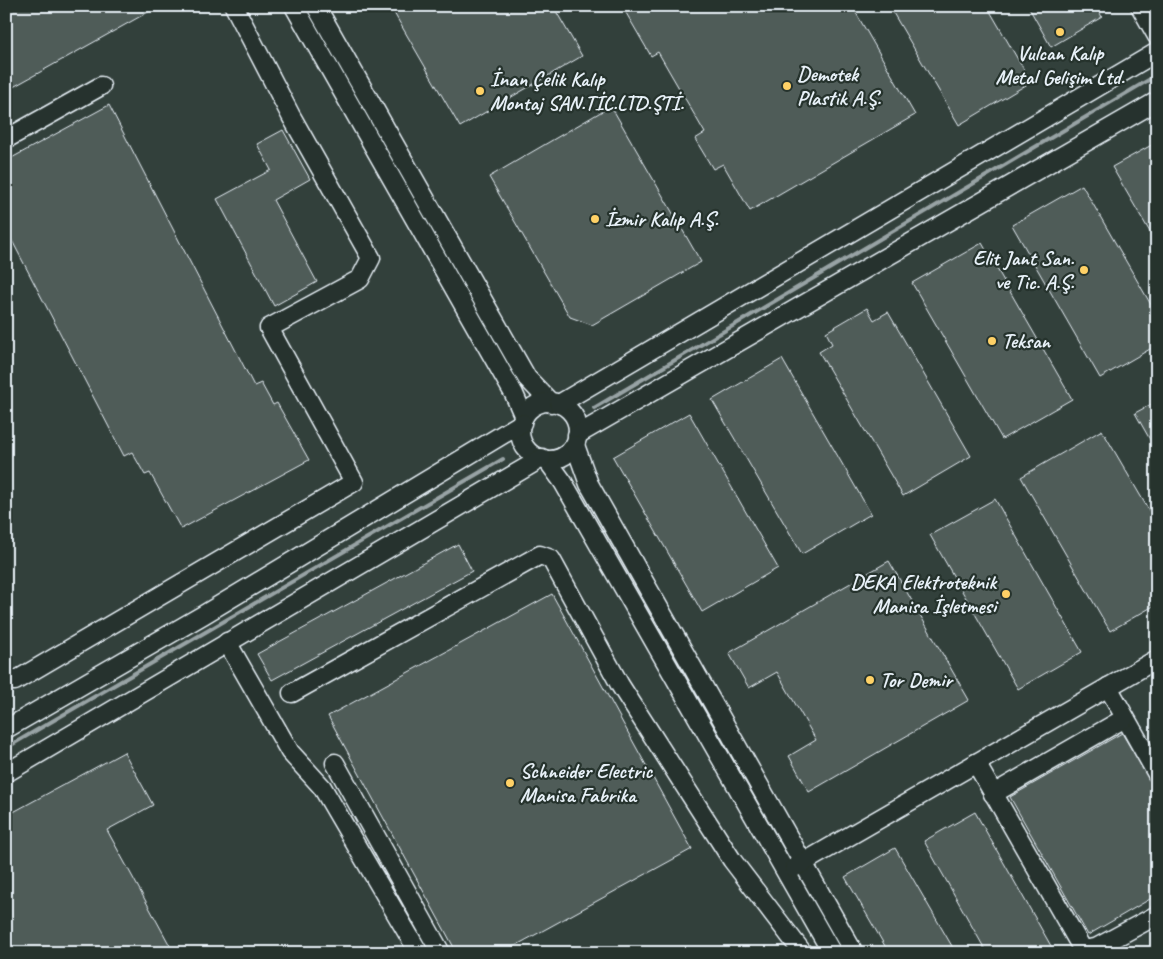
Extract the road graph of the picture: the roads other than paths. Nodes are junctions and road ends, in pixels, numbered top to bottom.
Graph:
1 (234, 6) edge
2 (294, 6) edge
3 (316, 6) edge
4 (1140, 6) edge
5 (1157, 36) edge
6 (1157, 52) edge
7 (101, 86) dead end
8 (1157, 100) edge
9 (6, 138) edge
10 (555, 403) junction
11 (523, 420) junction
12 (576, 440) junction
13 (544, 459) junction
14 (227, 642) junction
15 (1157, 659) edge
16 (6, 681) edge
17 (1108, 687) junction
18 (292, 693) dead end
19 (1126, 718) junction
20 (6, 730) edge
21 (335, 763) dead end
22 (976, 763) junction
23 (6, 773) edge
24 (1157, 774) edge
25 (993, 794) junction
26 (804, 862) junction
27 (787, 872) junction
28 (1157, 915) edge
29 (418, 953) edge
30 (441, 953) edge
31 (803, 953) edge
32 (832, 953) edge
33 (854, 953) edge

1 - 16 street
2 - 11 street
3 - 10 street
4 - 5 street
6 - 10 street
7 - 9 street
8 - 12 street
10 - 11 street
10 - 12 street
11 - 13 street
11 - 20 street
12 - 13 street
12 - 26 street
13 - 14 street
13 - 27 street
14 - 23 street
14 - 29 street
15 - 17 street
17 - 19 street
17 - 22 street
18 - 31 street
19 - 24 street
19 - 25 street
21 - 30 street
22 - 25 street
22 - 26 street
25 - 28 street
26 - 27 street
26 - 33 street
27 - 32 street

